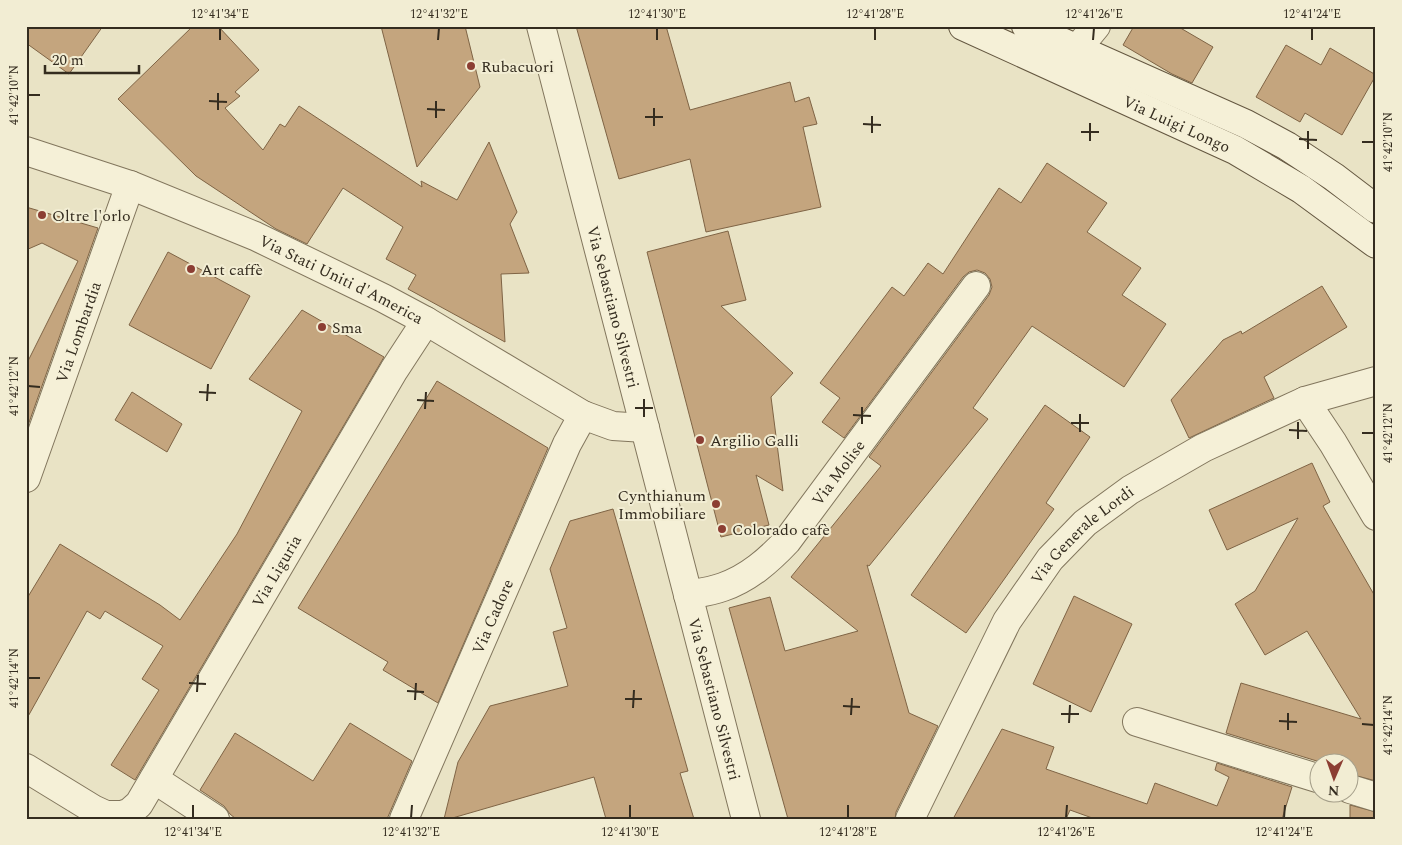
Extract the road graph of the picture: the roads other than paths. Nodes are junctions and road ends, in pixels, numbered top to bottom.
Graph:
1 (541, 26) edge
2 (963, 26) edge
3 (1026, 26) edge
4 (1096, 26) edge
5 (1077, 49) junction
6 (26, 152) edge
7 (130, 185) junction
8 (1376, 209) edge
9 (1376, 244) edge
10 (976, 286) dead end
11 (426, 322) junction
12 (1376, 381) edge
13 (1304, 401) junction
14 (582, 414) junction
15 (645, 428) junction
16 (26, 478) edge
17 (1376, 516) edge
18 (688, 595) junction
19 (1137, 722) dead end
20 (26, 768) edge
21 (1310, 776) edge
22 (154, 779) junction
23 (1360, 792) edge
24 (1376, 797) edge
25 (215, 819) edge
26 (404, 819) edge
27 (746, 819) edge
28 (910, 819) edge

1 - 15 street, Via Sebastiano Silvestri
2 - 9 street, Via Luigi Longo
3 - 5 street, Via Luigi Longo
4 - 5 street
5 - 8 street, Via Luigi Longo
6 - 7 street, Via Stati Uniti d'America
7 - 11 street, Via Stati Uniti d'America
7 - 16 street, Via Lombardia
10 - 18 street, Via Molise
11 - 14 street, Via Stati Uniti d'America
11 - 22 street, Via Liguria
12 - 13 street, Via Generale Lordi
13 - 17 street
13 - 28 street, Via Generale Lordi
14 - 15 street, Via Stati Uniti d'America
14 - 26 street, Via Cadore
15 - 18 street, Via Sebastiano Silvestri
18 - 27 street, Via Sebastiano Silvestri
19 - 21 street
20 - 22 street, Via Liguria
22 - 25 street
23 - 24 street

